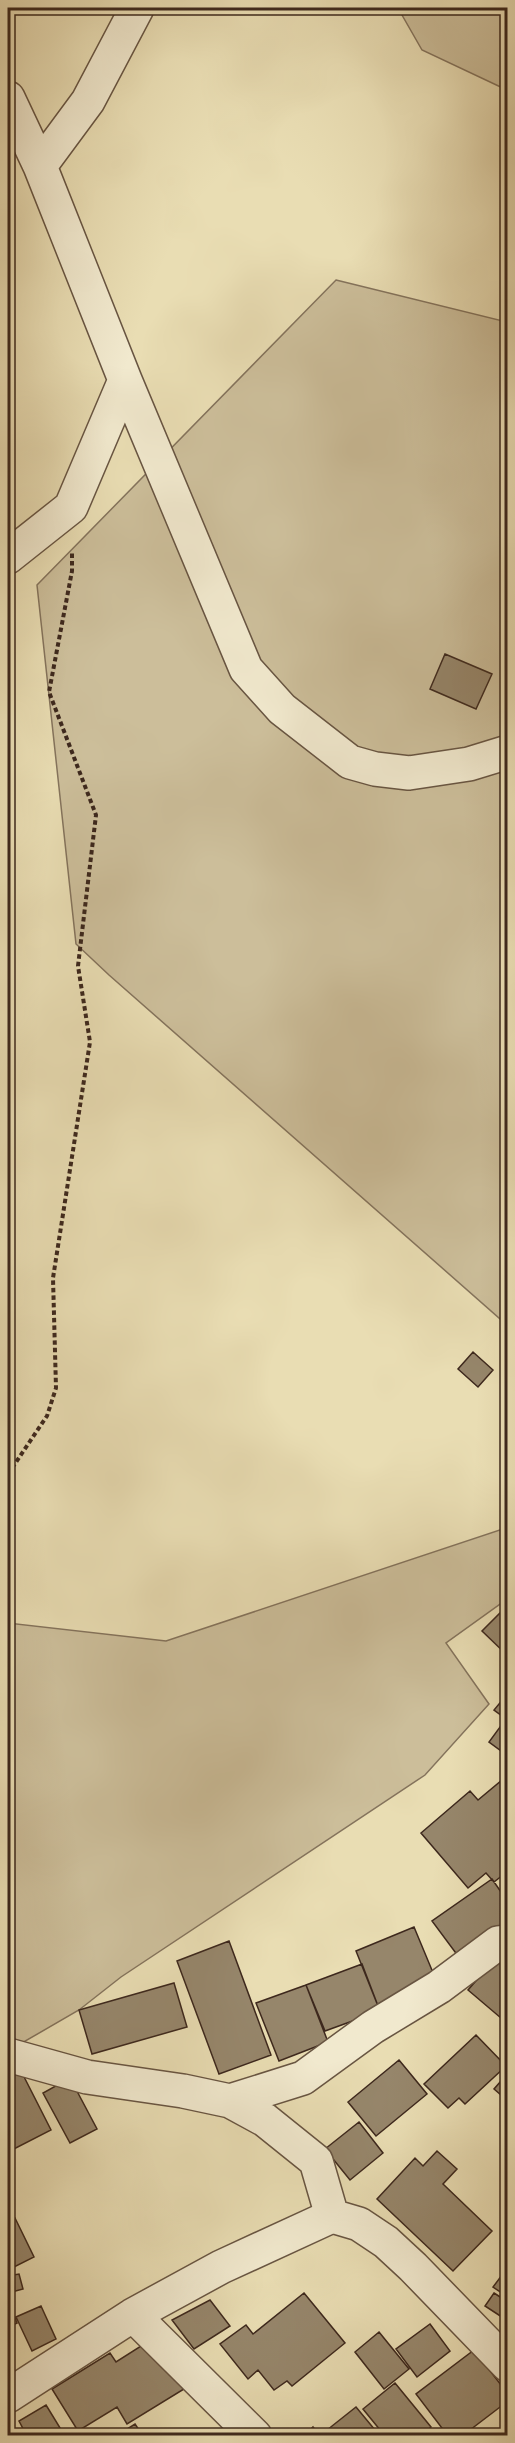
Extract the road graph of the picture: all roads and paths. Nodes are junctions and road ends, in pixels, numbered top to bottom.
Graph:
1 (136, 8) edge
2 (8, 98) edge
3 (39, 166) junction
4 (125, 380) junction
5 (71, 507) junction
6 (8, 557) edge
7 (507, 752) edge
8 (8, 1474) edge
9 (507, 1942) edge
10 (8, 2055) edge
11 (230, 2101) junction
12 (332, 2216) junction
13 (133, 2315) junction
14 (507, 2365) edge
15 (8, 2396) edge
16 (255, 2436) edge

1 - 3 street
2 - 3 street
3 - 4 street
4 - 5 street
4 - 7 street
5 - 6 street
5 - 8 path
9 - 11 street
10 - 11 street
11 - 12 street
12 - 13 street
12 - 14 street
13 - 15 street
13 - 16 street

